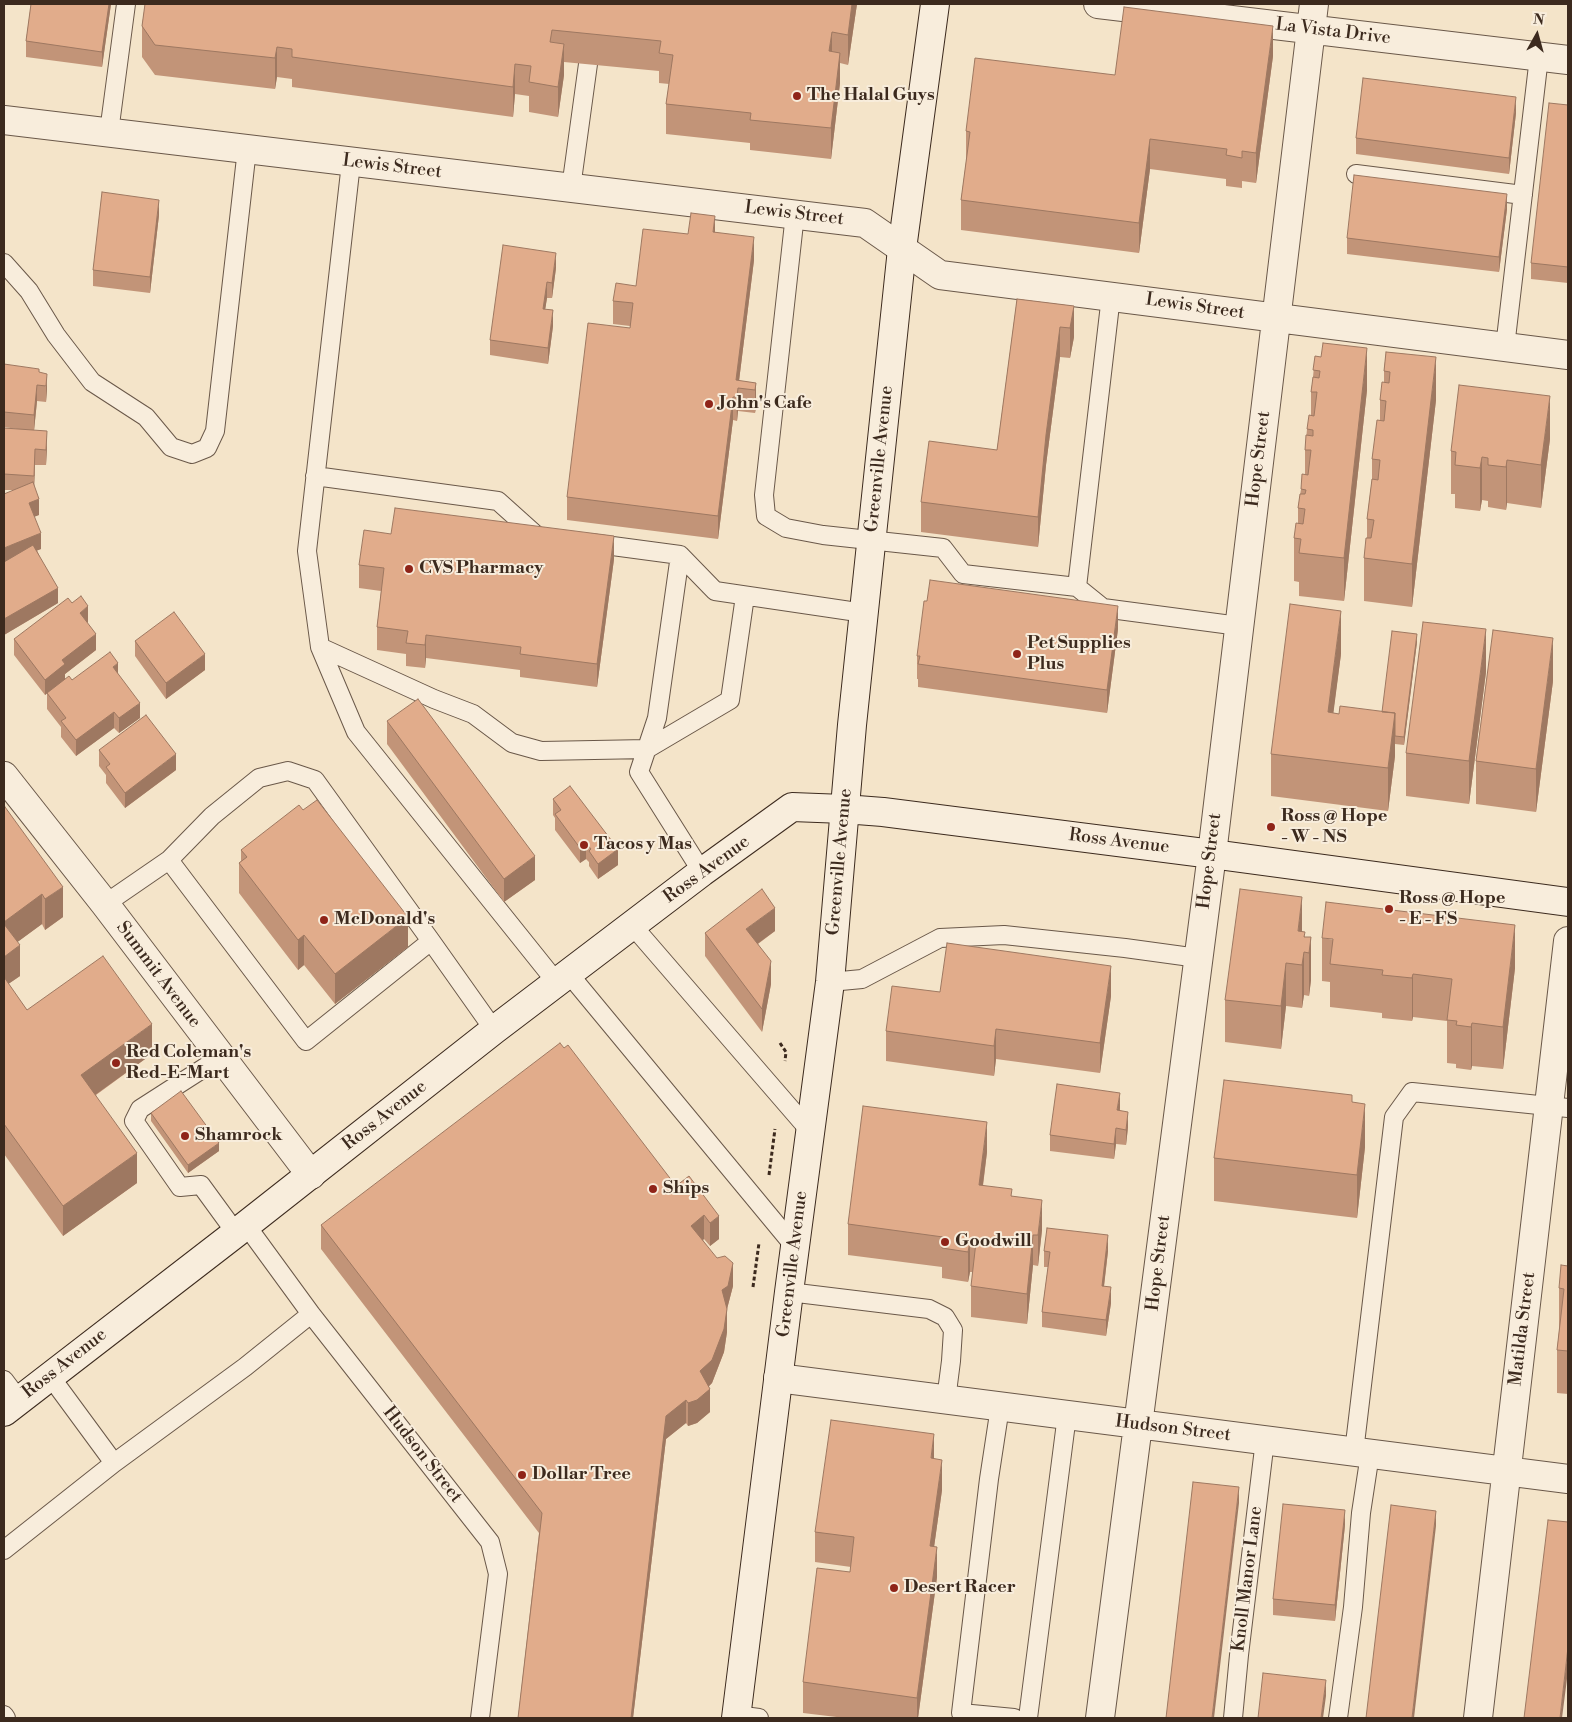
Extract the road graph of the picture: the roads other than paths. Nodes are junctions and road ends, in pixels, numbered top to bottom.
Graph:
1 (126, 4) edge
2 (935, 4) edge
3 (1098, 4) edge
4 (1312, 16) edge
5 (1539, 57) junction
6 (1568, 60) edge
7 (588, 64) edge
8 (4, 120) edge
9 (109, 132) junction
10 (247, 149) junction
11 (351, 162) junction
12 (1356, 174) edge
13 (571, 188) junction
14 (1523, 195) junction
15 (795, 214) junction
16 (902, 249) junction
17 (4, 263) edge
18 (1111, 296) junction
19 (1276, 318) junction
20 (1505, 347) junction
21 (1568, 355) edge
22 (315, 476) junction
23 (556, 538) edge
24 (872, 540) junction
25 (575, 541) edge
26 (680, 555) junction
27 (1077, 587) junction
28 (745, 596) junction
29 (864, 613) junction
30 (1239, 626) junction
31 (320, 647) junction
32 (647, 749) junction
33 (4, 776) edge
34 (844, 808) junction
35 (1212, 854) junction
36 (168, 860) junction
37 (702, 872) junction
38 (1568, 902) edge
39 (105, 904) junction
40 (632, 926) junction
41 (431, 941) junction
42 (1568, 941) edge
43 (1198, 958) junction
44 (563, 979) junction
45 (830, 982) junction
46 (494, 1030) junction
47 (221, 1057) junction
48 (1559, 1106) edge
49 (810, 1131) junction
50 (311, 1175) junction
51 (241, 1229) junction
52 (795, 1247) junction
53 (789, 1292) junction
54 (311, 1314) junction
55 (50, 1376) junction
56 (778, 1378) junction
57 (9, 1397) edge
58 (946, 1400) junction
59 (1000, 1407) junction
60 (1067, 1415) junction
61 (1138, 1424) junction
62 (1265, 1440) junction
63 (1362, 1453) junction
64 (114, 1463) junction
65 (1507, 1472) junction
66 (1568, 1479) edge
67 (4, 1550) edge
68 (744, 1717) edge
69 (480, 1718) edge
70 (1014, 1718) edge
71 (1028, 1718) edge
72 (1100, 1718) edge
73 (1233, 1718) edge
74 (1338, 1718) edge
75 (1478, 1718) edge

1 - 9 lane
2 - 16 street, Greenville Avenue
3 - 4 street, La Vista Drive
4 - 5 street, La Vista Drive
4 - 19 street, Hope Street
5 - 6 street, La Vista Drive
5 - 14 lane
7 - 13 lane
8 - 9 street, Lewis Street
9 - 10 street, Lewis Street
10 - 11 street, Lewis Street
10 - 17 lane
11 - 13 street, Lewis Street
11 - 22 lane
12 - 14 lane
13 - 15 street, Lewis Street
14 - 20 lane
15 - 16 street, Lewis Street
15 - 24 lane
16 - 18 street, Lewis Street
16 - 24 street, Greenville Avenue
18 - 19 street, Lewis Street
18 - 27 lane
19 - 20 street, Lewis Street
19 - 30 street, Hope Street
20 - 21 street, Lewis Street
22 - 23 lane
22 - 31 lane
24 - 27 lane
24 - 29 street, Greenville Avenue
25 - 26 lane
26 - 28 lane
26 - 32 lane
27 - 30 lane
28 - 29 lane
28 - 32 lane
29 - 34 street, Greenville Avenue
30 - 35 street, Hope Street
31 - 32 lane
31 - 44 lane
32 - 37 lane
33 - 39 street, Summit Avenue
34 - 35 street, Ross Avenue
34 - 37 street, Ross Avenue
34 - 45 street, Greenville Avenue
35 - 38 street, Ross Avenue
35 - 43 street, Hope Street
36 - 39 lane
36 - 41 lane
36 - 41 lane
37 - 40 street, Ross Avenue
39 - 47 street, Summit Avenue
40 - 44 street, Ross Avenue
40 - 49 lane
41 - 46 lane
42 - 48 street, Matilda Street
43 - 45 lane
43 - 61 street, Hope Street
44 - 46 street, Ross Avenue
44 - 52 lane
45 - 49 street, Greenville Avenue
46 - 50 street, Ross Avenue
47 - 50 street, Summit Avenue
47 - 51 lane, Hudson Street
48 - 63 lane
48 - 65 street, Matilda Street
49 - 52 street, Greenville Avenue
50 - 51 street, Ross Avenue
51 - 54 lane, Hudson Street
51 - 55 street, Ross Avenue
52 - 53 street, Greenville Avenue
53 - 56 street, Greenville Avenue
53 - 58 lane
54 - 64 lane
54 - 69 lane, Hudson Street
55 - 57 street, Ross Avenue
55 - 64 lane
56 - 58 street, Hudson Street
56 - 68 street, Greenville Avenue
58 - 59 street, Hudson Street
59 - 60 street, Hudson Street
59 - 70 lane
60 - 61 street, Hudson Street
60 - 71 lane
61 - 62 street, Hudson Street
61 - 72 street, Hope Street
62 - 63 street, Hudson Street
62 - 73 lane, Knoll Manor Lane
63 - 65 street, Hudson Street
63 - 74 lane
64 - 67 lane
65 - 66 street, Hudson Street
65 - 75 street, Matilda Street

